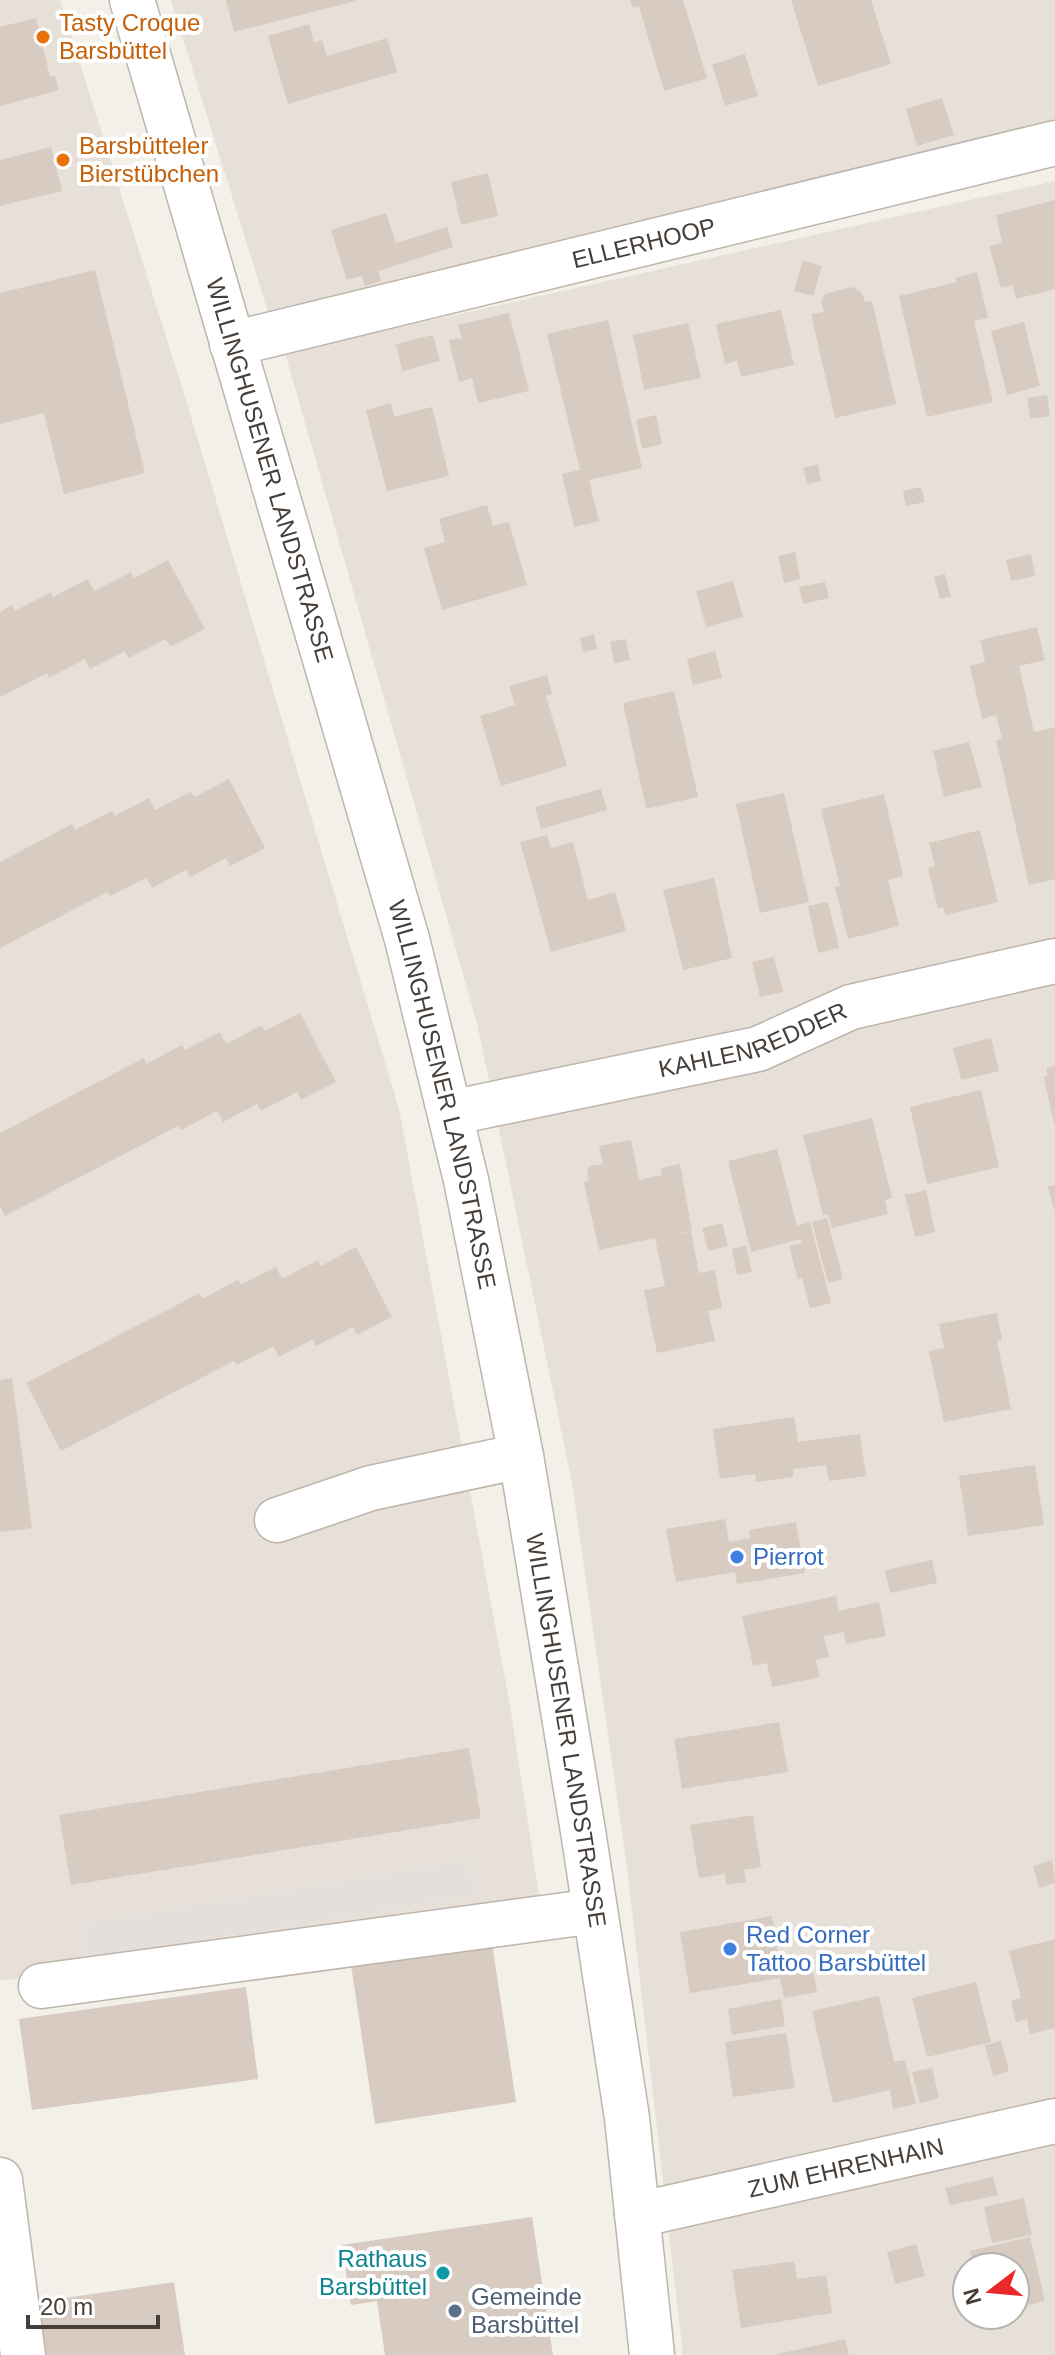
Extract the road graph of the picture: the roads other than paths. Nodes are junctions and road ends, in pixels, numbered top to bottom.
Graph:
1 (132, 0) edge
2 (1055, 143) edge
3 (232, 344) junction
4 (1055, 961) edge
5 (450, 1113) junction
6 (521, 1456) junction
7 (277, 1520) dead end
8 (595, 1911) junction
9 (41, 1986) dead end
10 (1055, 2121) edge
11 (0, 2180) edge
12 (637, 2215) junction
13 (23, 2355) edge
14 (652, 2355) edge

1 - 3 street, WILLINGHUSENER LANDSTRASSE
2 - 3 street, ELLERHOOP
3 - 5 street, WILLINGHUSENER LANDSTRASSE
4 - 5 street, KAHLENREDDER
5 - 6 street, WILLINGHUSENER LANDSTRASSE
6 - 7 street
6 - 8 street, WILLINGHUSENER LANDSTRASSE
8 - 9 street
8 - 12 street, WILLINGHUSENER LANDSTRASSE
10 - 12 street, ZUM EHRENHAIN
11 - 13 street
12 - 14 street, WILLINGHUSENER LANDSTRASSE

